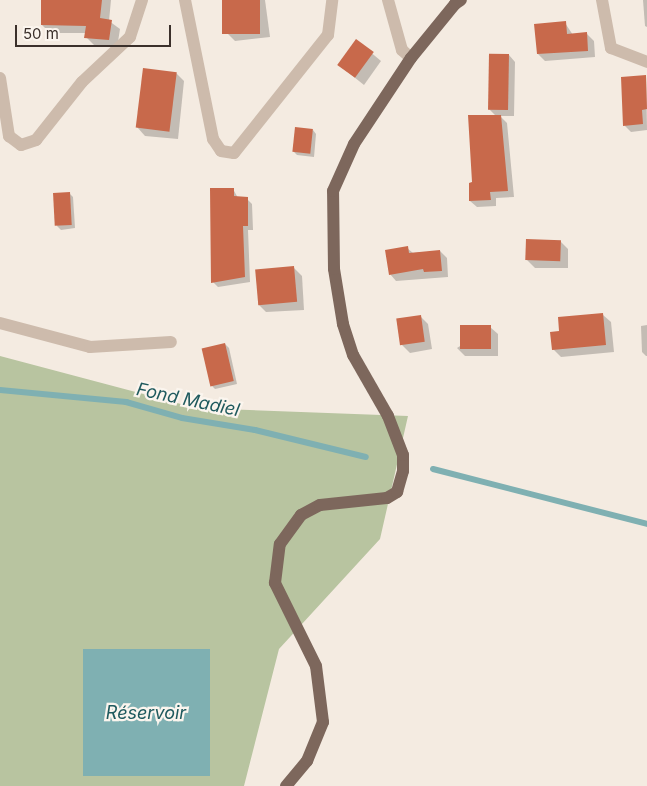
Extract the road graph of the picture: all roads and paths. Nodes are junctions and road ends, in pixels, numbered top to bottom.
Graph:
1 (142, 0) edge
2 (185, 0) edge
3 (332, 0) edge
4 (388, 0) edge
5 (462, 0) edge
6 (602, 0) edge
7 (411, 58) junction
8 (647, 62) edge
9 (0, 78) edge
10 (0, 323) edge
11 (172, 342) dead end
12 (286, 786) edge

1 - 9 street
2 - 3 street
4 - 7 street
5 - 7 main road
6 - 8 street
7 - 12 main road
10 - 11 street

